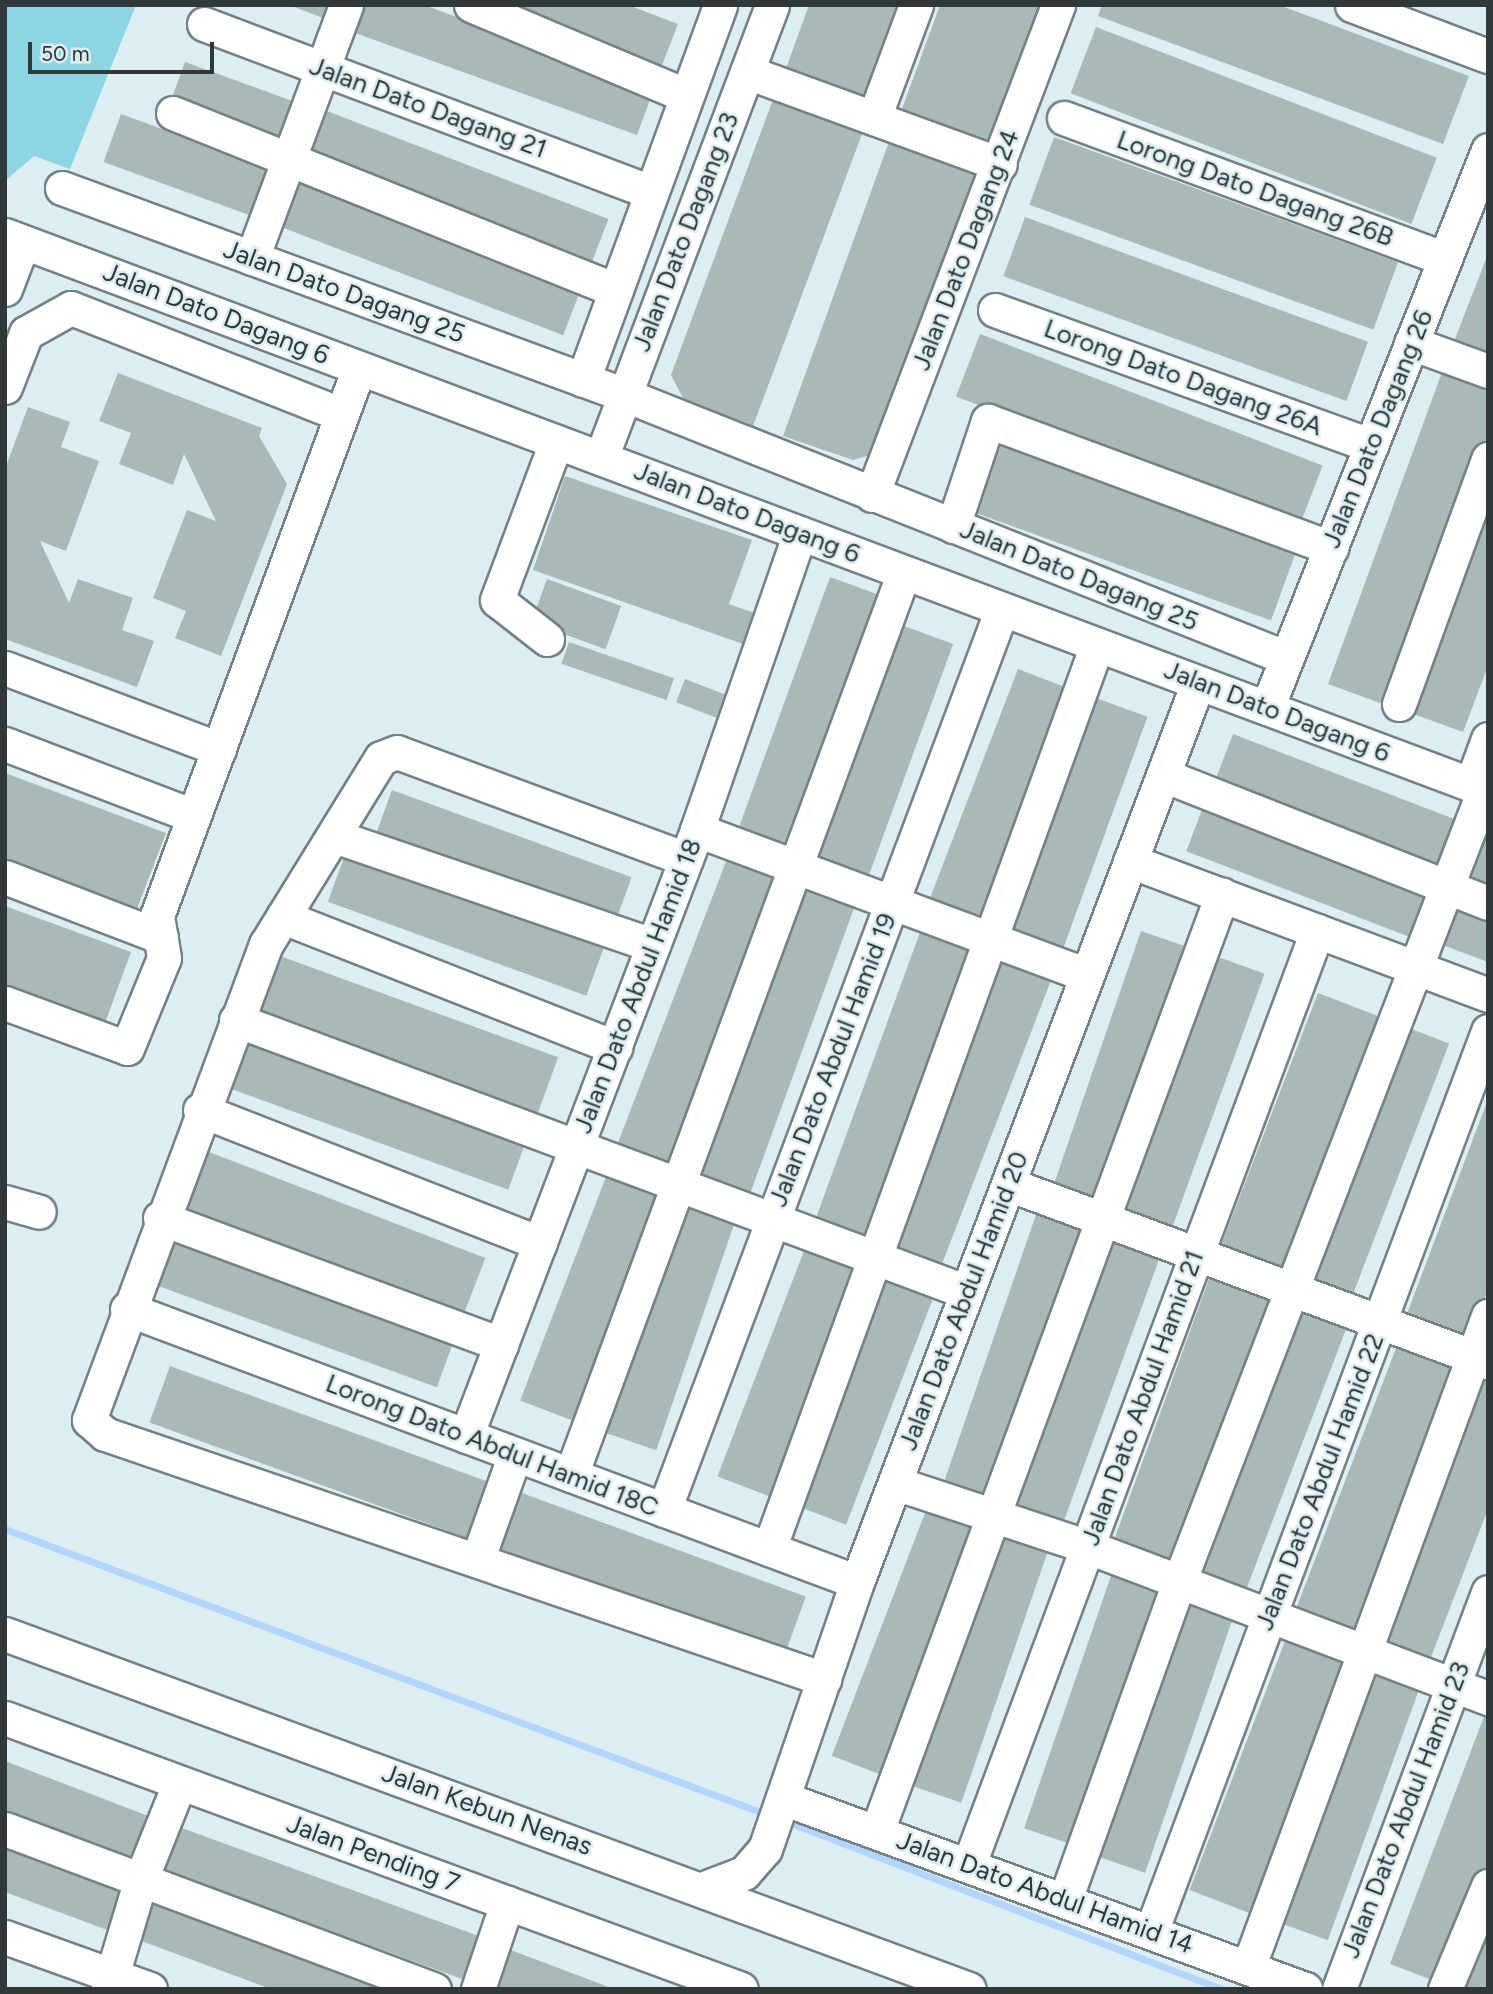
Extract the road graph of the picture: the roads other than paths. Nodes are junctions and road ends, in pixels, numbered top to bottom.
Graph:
1 (345, 5) edge
2 (471, 5) edge
3 (720, 5) edge
4 (772, 5) edge
5 (916, 5) edge
6 (1058, 5) edge
7 (1352, 5) edge
8 (204, 24) dead end
9 (1488, 56) edge
10 (322, 68) junction
11 (747, 72) junction
12 (687, 96) junction
13 (173, 113) dead end
14 (874, 118) junction
15 (1065, 118) dead end
16 (1488, 150) edge
17 (289, 157) junction
18 (1000, 164) junction
19 (62, 188) dead end
20 (652, 192) junction
21 (14, 239) edge
22 (252, 258) junction
23 (1445, 259) junction
24 (5, 289) edge
25 (616, 290) junction
26 (995, 310) dead end
27 (1411, 343) junction
28 (359, 368) junction
29 (1488, 371) edge
30 (583, 380) junction
31 (5, 387) edge
32 (625, 395) junction
33 (342, 415) junction
34 (556, 442) junction
35 (1371, 445) junction
36 (601, 458) junction
37 (1488, 460) edge
38 (872, 495) junction
39 (953, 526) junction
40 (800, 533) junction
41 (1331, 548) junction
42 (904, 572) junction
43 (1002, 609) junction
44 (547, 639) dead end
45 (1097, 645) junction
46 (1287, 659) junction
47 (5, 668) edge
48 (1198, 683) junction
49 (1399, 704) dead end
50 (1267, 708) junction
51 (1488, 740) edge
52 (5, 744) edge
53 (219, 750) junction
54 (1163, 775) junction
55 (1481, 788) edge
56 (194, 816) junction
57 (334, 836) junction
58 (692, 845) junction
59 (1130, 861) junction
60 (797, 867) junction
61 (5, 877) edge
62 (1447, 886) junction
63 (1222, 895) junction
64 (1488, 902) edge
65 (892, 903) junction
66 (283, 917) junction
67 (1318, 931) junction
68 (161, 937) junction
69 (991, 939) junction
70 (653, 945) junction
71 (1415, 968) junction
72 (1087, 975) junction
73 (1488, 995) edge
74 (5, 1003) edge
75 (236, 1020) junction
76 (1488, 1031) edge
77 (614, 1047) junction
78 (200, 1110) junction
79 (577, 1146) junction
80 (1008, 1184) junction
81 (680, 1185) junction
82 (5, 1202) edge
83 (39, 1212) dead end
84 (160, 1218) junction
85 (1102, 1218) junction
86 (773, 1219) junction
87 (540, 1243) junction
88 (1197, 1254) junction
89 (872, 1256) junction
90 (1292, 1289) junction
91 (967, 1292) junction
92 (127, 1309) junction
93 (1488, 1315) edge
94 (1379, 1322) junction
95 (501, 1344) junction
96 (1480, 1359) edge
97 (466, 1436) junction
98 (515, 1454) junction
99 (571, 1475) junction
100 (895, 1483) junction
101 (664, 1510) junction
102 (993, 1517) junction
103 (1088, 1548) junction
104 (769, 1549) junction
105 (478, 1558) junction
106 (1179, 1581) junction
107 (857, 1582) junction
108 (1488, 1592) edge
109 (1270, 1615) junction
110 (5, 1634) edge
111 (1360, 1649) junction
112 (824, 1679) junction
113 (1453, 1685) junction
114 (1488, 1698) edge
115 (5, 1718) edge
116 (179, 1784) junction
117 (785, 1799) junction
118 (5, 1829) edge
119 (877, 1831) junction
120 (969, 1864) junction
121 (141, 1880) junction
122 (1488, 1886) edge
123 (702, 1889) junction
124 (1065, 1900) junction
125 (507, 1903) junction
126 (1152, 1932) junction
127 (5, 1937) edge
128 (1248, 1968) junction
129 (111, 1982) edge
130 (150, 1989) edge
131 (434, 1989) edge
132 (478, 1989) edge
133 (741, 1989) edge
134 (969, 1989) edge
135 (1305, 1989) edge
136 (1339, 1989) edge
137 (1445, 1989) edge

1 - 10 street
2 - 12 street
3 - 12 street, Jalan Dato Dagang 23
4 - 11 street, Jalan Dato Dagang 23
5 - 14 street
6 - 18 street, Jalan Dato Dagang 24
7 - 9 street
8 - 10 street, Jalan Dato Dagang 21
10 - 17 street
10 - 20 street, Jalan Dato Dagang 21
11 - 14 street
11 - 32 street, Jalan Dato Dagang 23
12 - 20 street, Jalan Dato Dagang 23
13 - 17 street
14 - 18 street
15 - 23 street, Lorong Dato Dagang 26B
16 - 23 street, Jalan Dato Dagang 26
17 - 22 street
17 - 25 street
18 - 38 street, Jalan Dato Dagang 24
19 - 22 street, Jalan Dato Dagang 25
20 - 25 street, Jalan Dato Dagang 23
21 - 24 street
21 - 28 street, Jalan Dato Dagang 6
22 - 30 street, Jalan Dato Dagang 25
23 - 27 street, Jalan Dato Dagang 26
25 - 30 street, Jalan Dato Dagang 23
26 - 35 street, Lorong Dato Dagang 26A
27 - 29 street
27 - 35 street, Jalan Dato Dagang 26
28 - 33 street
28 - 34 street, Jalan Dato Dagang 6
30 - 32 street, Jalan Dato Dagang 25
31 - 33 street
32 - 36 street, Jalan Dato Dagang 23
32 - 38 street, Jalan Dato Dagang 25
33 - 53 street
34 - 36 street, Jalan Dato Dagang 6
34 - 44 street
35 - 41 street, Jalan Dato Dagang 26
36 - 40 street, Jalan Dato Dagang 6
37 - 49 street
38 - 39 street, Jalan Dato Dagang 25
39 - 41 street
39 - 46 street, Jalan Dato Dagang 25
40 - 42 street, Jalan Dato Dagang 6
40 - 58 street, Jalan Dato Abdul Hamid 18
41 - 46 street, Jalan Dato Dagang 26
42 - 43 street, Jalan Dato Dagang 6
42 - 60 street
43 - 45 street, Jalan Dato Dagang 6
43 - 65 street, Jalan Dato Abdul Hamid 19
45 - 48 street, Jalan Dato Dagang 6
45 - 69 street
46 - 50 street, Jalan Dato Dagang 26
47 - 53 street
48 - 50 street, Jalan Dato Dagang 6
48 - 54 street, Jalan Dato Abdul Hamid 20
50 - 55 street, Jalan Dato Dagang 6
51 - 55 street
52 - 56 street
53 - 56 street
54 - 59 street, Jalan Dato Abdul Hamid 20
54 - 62 street
55 - 62 street
56 - 68 street
57 - 58 street
57 - 66 street
57 - 70 street
58 - 60 street
58 - 70 street, Jalan Dato Abdul Hamid 18
59 - 63 street
59 - 72 street, Jalan Dato Abdul Hamid 20
60 - 65 street
60 - 81 street
61 - 68 street
62 - 64 street
62 - 71 street
63 - 67 street
63 - 85 street
65 - 69 street
65 - 86 street, Jalan Dato Abdul Hamid 19
66 - 75 street
66 - 77 street
67 - 71 street
67 - 88 street, Jalan Dato Abdul Hamid 21
68 - 74 street
69 - 72 street
69 - 89 street
70 - 77 street, Jalan Dato Abdul Hamid 18
71 - 73 street
71 - 90 street
72 - 80 street, Jalan Dato Abdul Hamid 20
75 - 78 street
75 - 79 street
76 - 94 street, Jalan Dato Abdul Hamid 22
77 - 79 street, Jalan Dato Abdul Hamid 18
78 - 84 street
78 - 87 street
79 - 81 street
79 - 87 street, Jalan Dato Abdul Hamid 18
80 - 85 street
80 - 91 street, Jalan Dato Abdul Hamid 20
81 - 86 street
81 - 99 street
82 - 83 street
84 - 92 street
84 - 95 street
85 - 88 street
85 - 102 street
86 - 89 street
86 - 101 street, Jalan Dato Abdul Hamid 19
87 - 95 street, Jalan Dato Abdul Hamid 18
88 - 90 street
88 - 103 street, Jalan Dato Abdul Hamid 21
89 - 91 street
89 - 104 street
90 - 94 street
90 - 106 street
91 - 100 street, Jalan Dato Abdul Hamid 20
92 - 97 street, Lorong Dato Abdul Hamid 18C
92 - 105 street
93 - 96 street
94 - 96 street
94 - 109 street, Jalan Dato Abdul Hamid 22
95 - 97 street, Jalan Dato Abdul Hamid 18
96 - 111 street
97 - 98 street, Lorong Dato Abdul Hamid 18C
98 - 99 street, Lorong Dato Abdul Hamid 18C
98 - 105 street
99 - 101 street, Lorong Dato Abdul Hamid 18C
100 - 102 street
100 - 107 street, Jalan Dato Abdul Hamid 20
101 - 104 street, Lorong Dato Abdul Hamid 18C
102 - 103 street
102 - 119 street
103 - 106 street
103 - 120 street, Jalan Dato Abdul Hamid 21
104 - 107 street, Lorong Dato Abdul Hamid 18C
105 - 112 street
106 - 109 street
106 - 124 street
107 - 112 street, Jalan Dato Abdul Hamid 20
108 - 113 street, Jalan Dato Abdul Hamid 23
109 - 111 street
109 - 126 street, Jalan Dato Abdul Hamid 22
110 - 123 street, Jalan Kebun Nenas
111 - 113 street
111 - 128 street
112 - 117 street, Jalan Dato Abdul Hamid 20
113 - 114 street
113 - 136 street, Jalan Dato Abdul Hamid 23
115 - 116 street, Jalan Pending 7
116 - 121 street
116 - 125 street, Jalan Pending 7
117 - 119 street, Jalan Dato Abdul Hamid 14
117 - 123 street, Jalan Dato Abdul Hamid 20
118 - 121 street
119 - 120 street, Jalan Dato Abdul Hamid 14
120 - 124 street, Jalan Dato Abdul Hamid 14
121 - 129 street
121 - 131 street
122 - 137 street
123 - 134 street, Jalan Kebun Nenas
124 - 126 street, Jalan Dato Abdul Hamid 14
125 - 132 street
125 - 133 street, Jalan Pending 7
126 - 128 street, Jalan Dato Abdul Hamid 14
127 - 129 street
128 - 135 street, Jalan Dato Abdul Hamid 14
129 - 130 street

